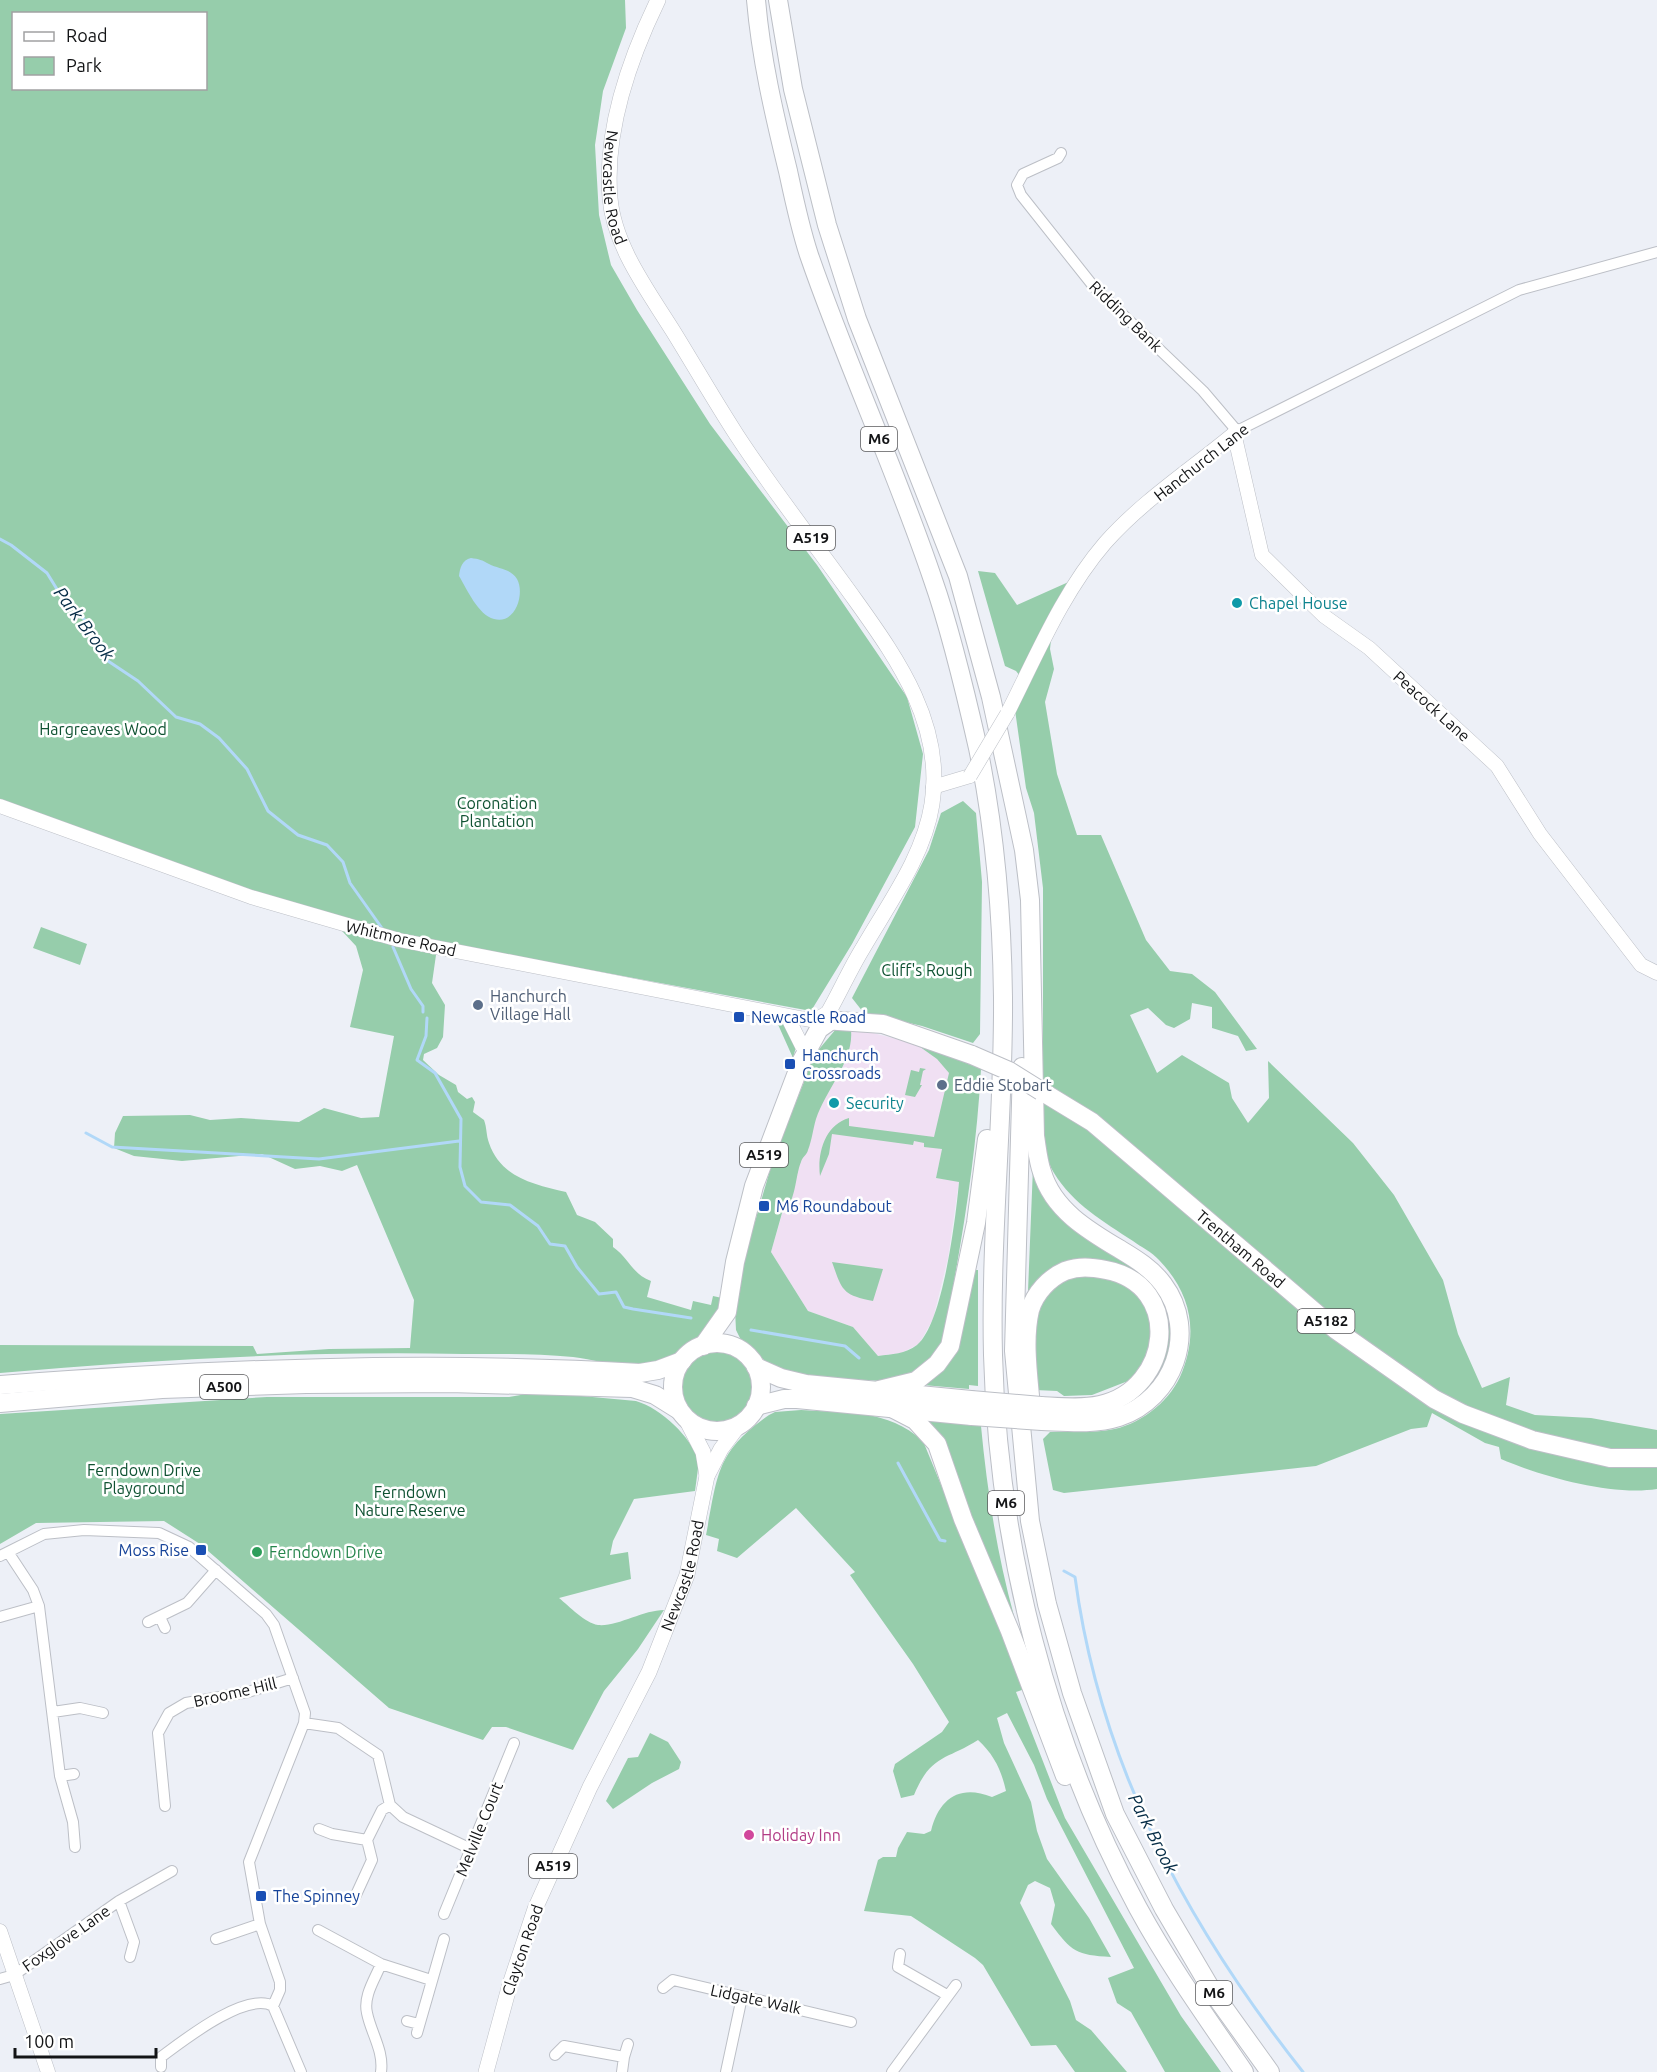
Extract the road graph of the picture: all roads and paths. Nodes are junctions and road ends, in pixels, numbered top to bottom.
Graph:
1 (658, 0) edge
2 (756, 0) edge
3 (778, 0) edge
4 (1061, 153) dead end
5 (1657, 252) edge
6 (1236, 432) junction
7 (933, 787) junction
8 (1010, 795) junction
9 (0, 806) edge
10 (998, 880) junction
11 (1657, 973) edge
12 (787, 1016) junction
13 (824, 1020) junction
14 (802, 1046) junction
15 (796, 1076) junction
16 (727, 1312) junction
17 (703, 1346) junction
18 (739, 1350) junction
19 (682, 1361) junction
20 (756, 1367) junction
21 (0, 1385) edge
22 (884, 1398) junction
23 (0, 1403) edge
24 (756, 1406) junction
25 (1041, 1413) junction
26 (683, 1414) junction
27 (739, 1425) junction
28 (1657, 1458) edge
29 (707, 1476) junction
30 (4, 1554) edge
31 (216, 1570) junction
32 (39, 1606) junction
33 (0, 1617) edge
34 (160, 1617) junction
35 (148, 1622) dead end
36 (165, 1628) dead end
37 (649, 1672) joint
38 (293, 1678) junction
39 (54, 1712) junction
40 (103, 1713) dead end
41 (304, 1723) junction
42 (514, 1743) dead end
43 (74, 1774) dead end
44 (60, 1776) junction
45 (390, 1805) junction
46 (165, 1806) dead end
47 (319, 1828) dead end
48 (367, 1840) junction
49 (75, 1847) dead end
50 (471, 1849) junction
51 (172, 1871) dead end
52 (355, 1897) dead end
53 (119, 1901) junction
54 (1164, 1909) junction
55 (444, 1914) dead end
56 (260, 1924) junction
57 (318, 1930) dead end
58 (0, 1932) edge
59 (216, 1939) dead end
60 (444, 1939) dead end
61 (900, 1954) dead end
62 (130, 1957) dead end
63 (381, 1964) junction
64 (14, 1975) junction
65 (0, 1979) edge
66 (431, 1980) junction
67 (956, 1985) dead end
68 (663, 1988) dead end
69 (948, 1995) junction
70 (742, 1996) junction
71 (273, 2006) junction
72 (407, 2021) dead end
73 (851, 2022) dead end
74 (628, 2044) dead end
75 (555, 2055) dead end
76 (624, 2057) junction
77 (161, 2067) dead end
78 (48, 2072) edge
79 (301, 2072) edge
80 (381, 2072) edge
81 (486, 2072) edge
82 (621, 2072) edge
83 (726, 2072) edge
84 (892, 2072) edge
85 (1243, 2072) edge
86 (1270, 2072) edge

1 - 7 main road, Newcastle Road / A519
2 - 10 highway, M6
3 - 8 highway, M6
4 - 6 street, Ridding Bank
5 - 6 street, Hanchurch Lane
6 - 7 street, Hanchurch Lane, bridge
6 - 11 street, Peacock Lane
7 - 13 main road, A519
8 - 25 highway, M6
8 - 54 highway, M6
9 - 12 street, Whitmore Road
10 - 22 highway, M6
10 - 85 highway, M6
12 - 13 street, Whitmore Road
12 - 14 street
13 - 14 highway, A519
13 - 15 highway, A519
13 - 28 highway, Trentham Road / A5182, bridge
14 - 15 highway, A519
15 - 16 highway, A519
16 - 17 highway, A519
16 - 18 highway, A519
17 - 18 highway
17 - 19 highway
18 - 20 highway
19 - 21 highway, A500
19 - 26 highway
20 - 22 highway, M6
20 - 24 highway
22 - 24 highway, M6
22 - 25 highway, M6, bridge
22 - 85 highway, M6
23 - 26 highway, A500
24 - 27 highway
25 - 54 highway, M6
26 - 27 highway
26 - 29 main road, Newcastle Road / A519
27 - 29 main road, Newcastle Road / A519
29 - 37 main road, Newcastle Road / A519
30 - 31 street
30 - 32 street
31 - 34 street
31 - 38 street
32 - 33 street
32 - 39 street
34 - 35 street
34 - 36 street
37 - 81 main road, Clayton Road / A519
38 - 41 street
38 - 46 street, Broome Hill
39 - 40 street
39 - 44 street
41 - 45 street
41 - 56 street
42 - 50 street, Melville Court
43 - 44 street
44 - 49 street
45 - 48 street
45 - 50 street
47 - 48 street
48 - 52 street
50 - 55 street, Melville Court
51 - 53 street, Foxglove Lane
53 - 62 street, Foxglove Lane
53 - 64 street, Foxglove Lane
54 - 86 highway, M6
56 - 59 street
56 - 71 street
57 - 63 street
58 - 64 street
60 - 66 street
61 - 69 street
63 - 66 street
63 - 80 street
64 - 65 street, Foxglove Lane
64 - 78 street
66 - 72 street
67 - 69 street
68 - 70 street, Lidgate Walk
69 - 84 street
70 - 73 street, Lidgate Walk
70 - 83 street
71 - 77 street
71 - 79 street
74 - 76 street
75 - 76 street
76 - 82 street

